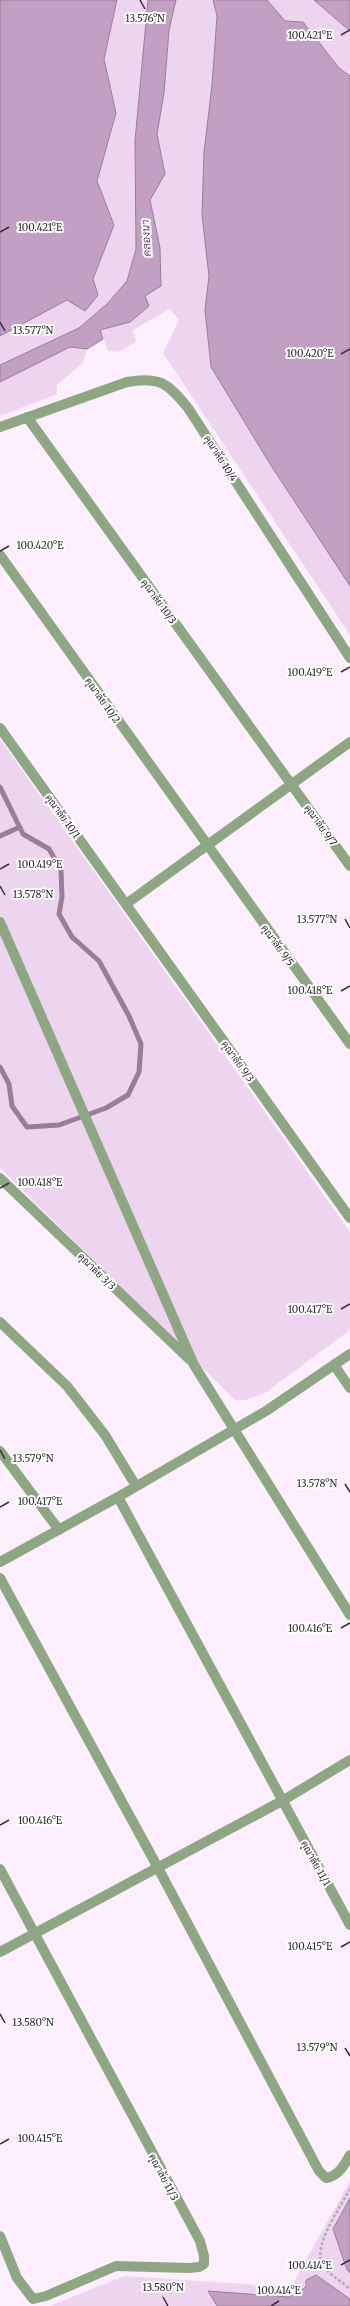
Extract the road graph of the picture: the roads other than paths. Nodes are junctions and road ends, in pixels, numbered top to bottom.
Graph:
1 (26, 417) junction
2 (0, 427) edge
3 (0, 555) edge
4 (350, 658) edge
5 (0, 728) edge
6 (350, 742) edge
7 (291, 785) junction
8 (207, 846) junction
9 (350, 866) edge
10 (126, 904) junction
11 (0, 922) edge
12 (350, 1044) edge
13 (0, 1178) edge
14 (350, 1218) edge
15 (0, 1322) edge
16 (350, 1354) edge
17 (194, 1365) junction
18 (334, 1365) junction
19 (350, 1388) edge
20 (233, 1430) junction
21 (0, 1451) edge
22 (136, 1486) junction
23 (118, 1497) junction
24 (59, 1530) junction
25 (0, 1562) edge
26 (0, 1578) edge
27 (350, 1615) edge
28 (350, 1760) edge
29 (282, 1801) junction
30 (157, 1866) junction
31 (0, 1869) edge
32 (350, 1925) edge
33 (35, 1934) junction
34 (0, 1952) edge
35 (350, 2155) edge
36 (0, 2236) edge

1 - 2 street
1 - 4 street, คุณาลัย 10/4
1 - 7 street, คุณาลัย 10/3
3 - 8 street, คุณาลัย 10/2
5 - 10 street, คุณาลัย 10/1
6 - 7 street
7 - 8 street
7 - 9 street, คุณาลัย 9/7
8 - 10 street
8 - 12 street, คุณาลัย 9/5
10 - 14 street, คุณาลัย 9/3
11 - 17 street
13 - 17 street, คุณาลัย 3/3
15 - 22 street
16 - 18 street
17 - 20 street
18 - 19 street
18 - 20 street
20 - 22 street
20 - 27 street
21 - 24 street
22 - 23 street
23 - 24 street
23 - 29 street, คุณาลัย 11/1
24 - 25 street
26 - 30 street
28 - 29 street
29 - 30 street
29 - 32 street, คุณาลัย 11/1
30 - 33 street
30 - 35 street
31 - 33 street
33 - 34 street
33 - 36 street, คุณาลัย 11/3

